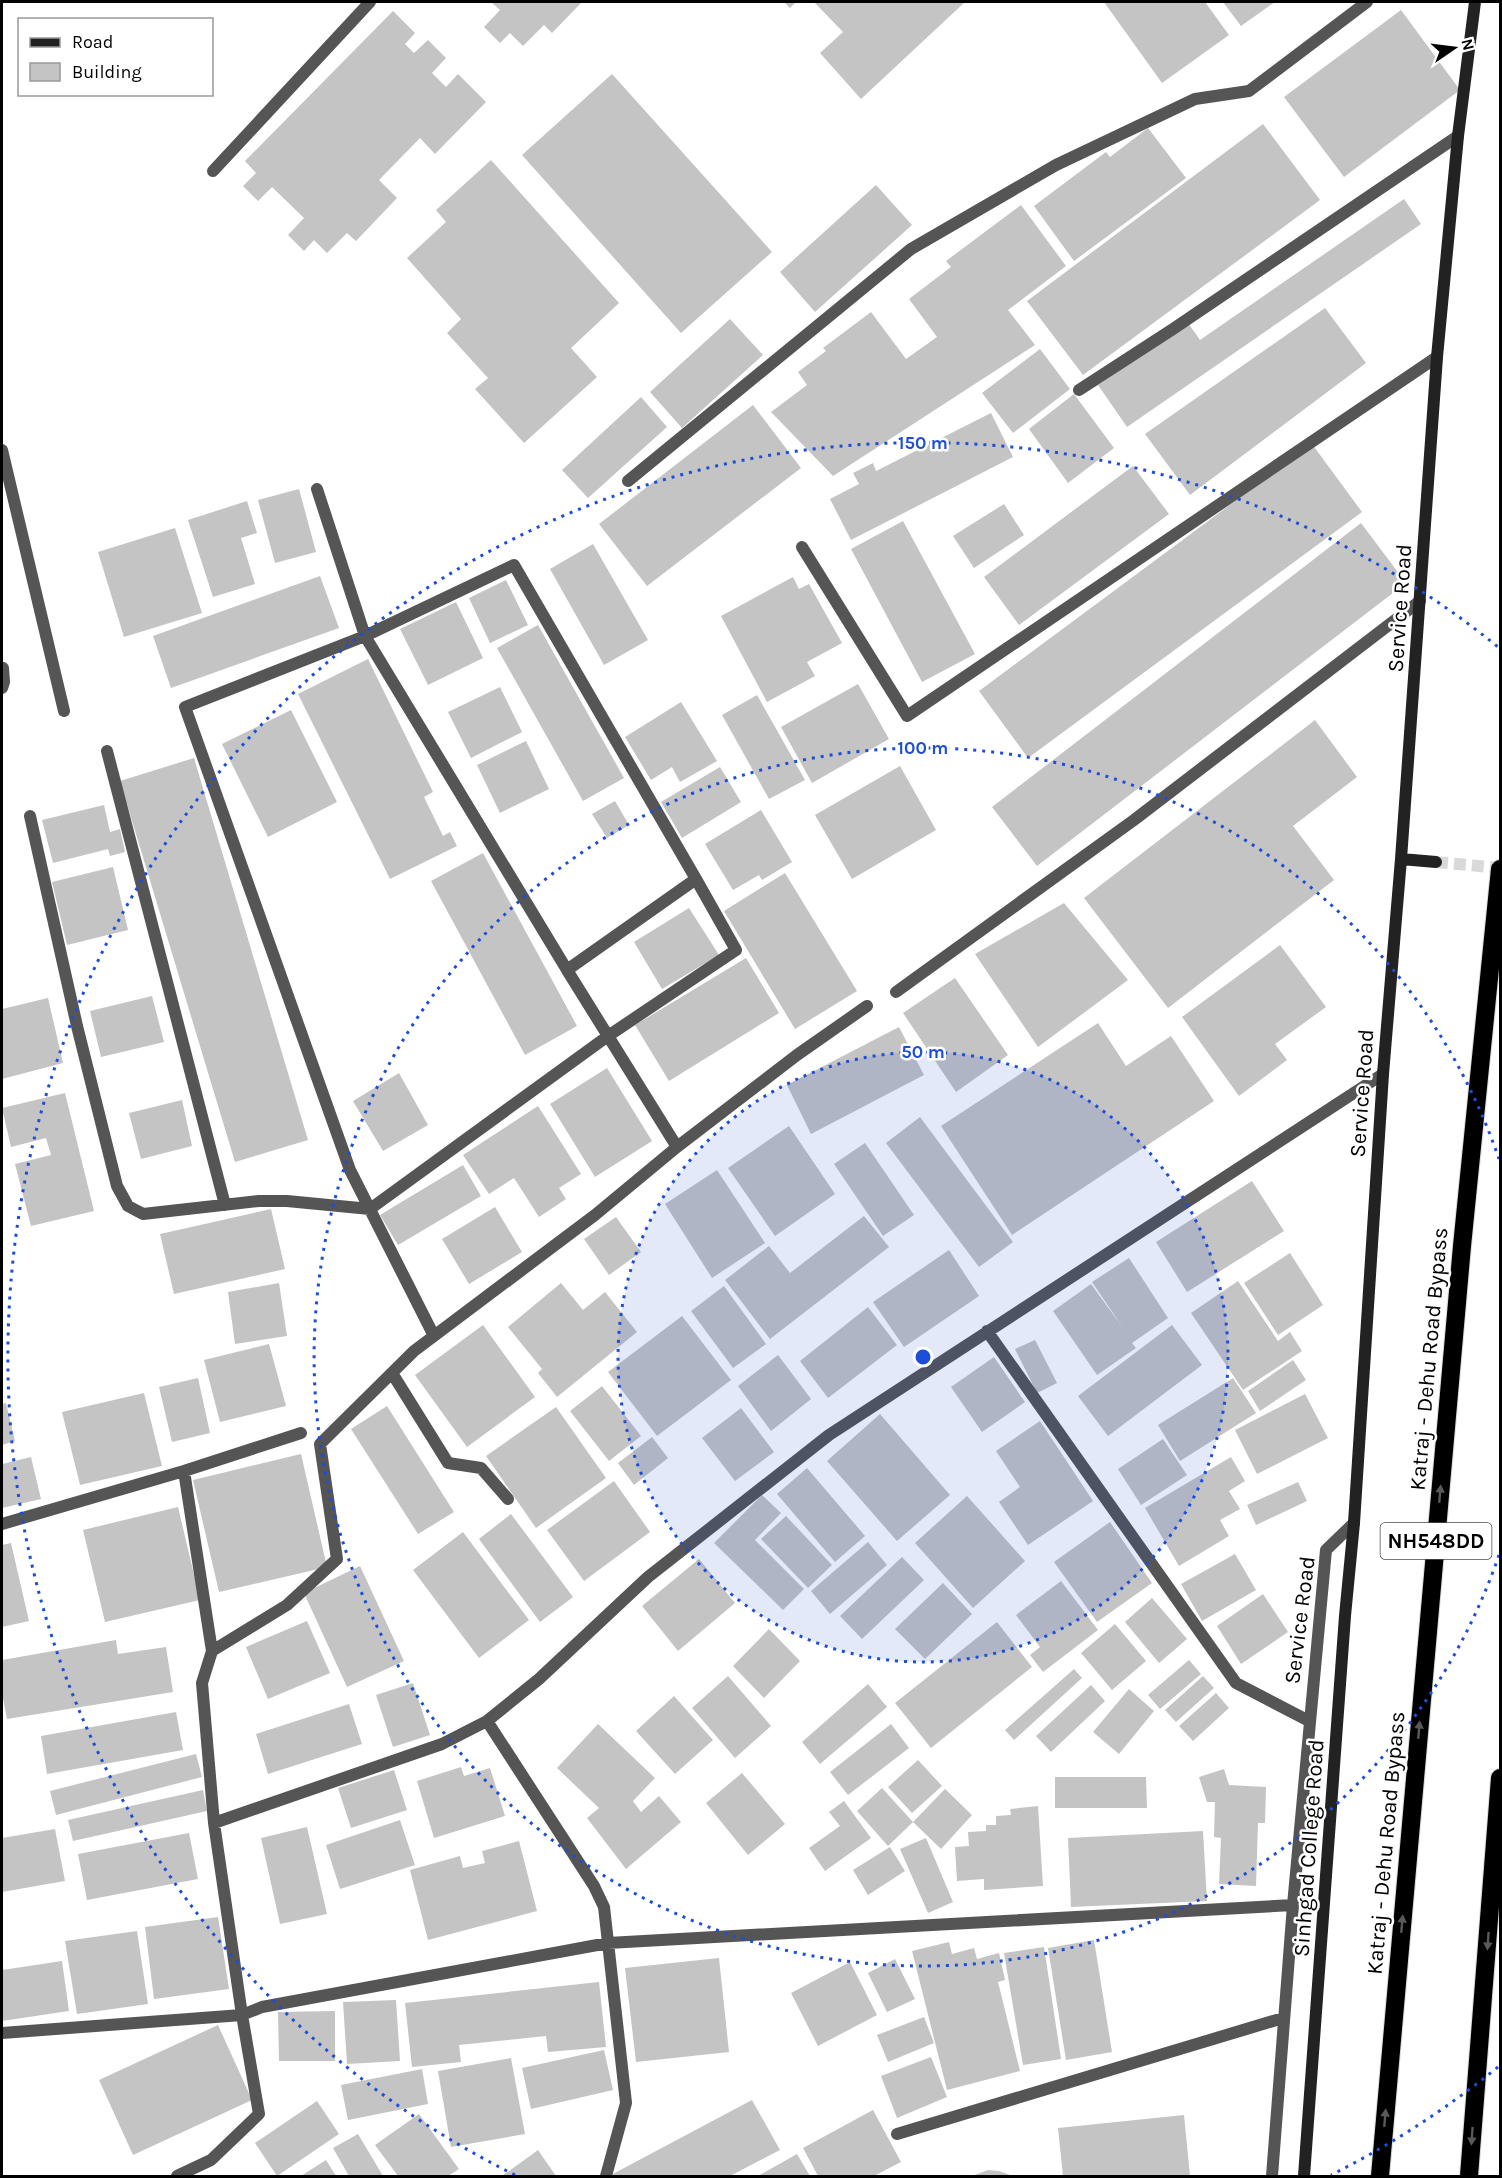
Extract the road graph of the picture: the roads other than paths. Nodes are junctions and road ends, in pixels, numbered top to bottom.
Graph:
1 (370, 2) edge
2 (1367, 2) edge
3 (1475, 2) edge
4 (1458, 135) junction
5 (213, 171) dead end
6 (1437, 357) junction
7 (1079, 390) dead end
8 (2, 450) edge
9 (628, 481) dead end
10 (318, 489) dead end
11 (802, 547) dead end
12 (1420, 601) junction
13 (365, 636) junction
14 (3, 668) edge
15 (2, 688) edge
16 (64, 711) dead end
17 (107, 751) dead end
18 (30, 816) dead end
19 (1401, 859) junction
20 (1436, 862) tunnel mouth
21 (1500, 869) edge
22 (696, 879) junction
23 (567, 970) junction
24 (896, 992) dead end
25 (867, 1006) dead end
26 (608, 1036) junction
27 (1383, 1074) junction
28 (677, 1147) junction
29 (225, 1205) junction
30 (370, 1209) junction
31 (987, 1331) junction
32 (434, 1336) junction
33 (392, 1373) junction
34 (301, 1432) dead end
35 (184, 1471) junction
36 (508, 1499) dead end
37 (1354, 1523) junction
38 (2, 1524) edge
39 (212, 1651) junction
40 (1309, 1721) junction
41 (487, 1722) junction
42 (1500, 1778) edge
43 (214, 1823) junction
44 (1293, 1905) junction
45 (608, 1943) junction
46 (242, 2015) junction
47 (1283, 2018) junction
48 (2, 2033) edge
49 (897, 2134) dead end
50 (177, 2176) edge
51 (606, 2176) edge
52 (1272, 2176) edge
53 (1305, 2176) edge
54 (1380, 2176) edge
55 (1469, 2176) edge

1 - 5 street
2 - 9 street
3 - 4 street, Service Road
4 - 6 street, Service Road
4 - 7 street
6 - 11 street
6 - 12 street, Service Road
8 - 16 street
10 - 13 street
12 - 19 street, Service Road
12 - 24 street
13 - 22 street
13 - 23 street
13 - 30 street
14 - 15 street
17 - 29 street
18 - 29 street
19 - 20 street
19 - 27 street, Service Road
54 -> 21 highway, Katraj - Dehu Road Bypass / NH548DD
22 - 23 street
22 - 26 street
23 - 26 street
25 - 28 street
26 - 28 street
26 - 30 street
27 - 31 street
27 - 37 street, Service Road
28 - 32 street
29 - 30 street
30 - 32 street
31 - 40 street
31 - 41 street
32 - 33 street
33 - 36 street
33 - 39 street
34 - 35 street
35 - 38 street
35 - 39 street
37 - 40 street, Service Road
37 - 53 street, Sinhgad College Road
39 - 43 street
40 - 44 street, Service Road
41 - 43 street
41 - 45 street
42 -> 55 highway
43 - 46 street
44 - 45 street
44 - 47 street, Service Road
45 - 46 street
45 - 51 street
46 - 48 street
46 - 50 street
47 - 49 street
47 - 52 street, Service Road

